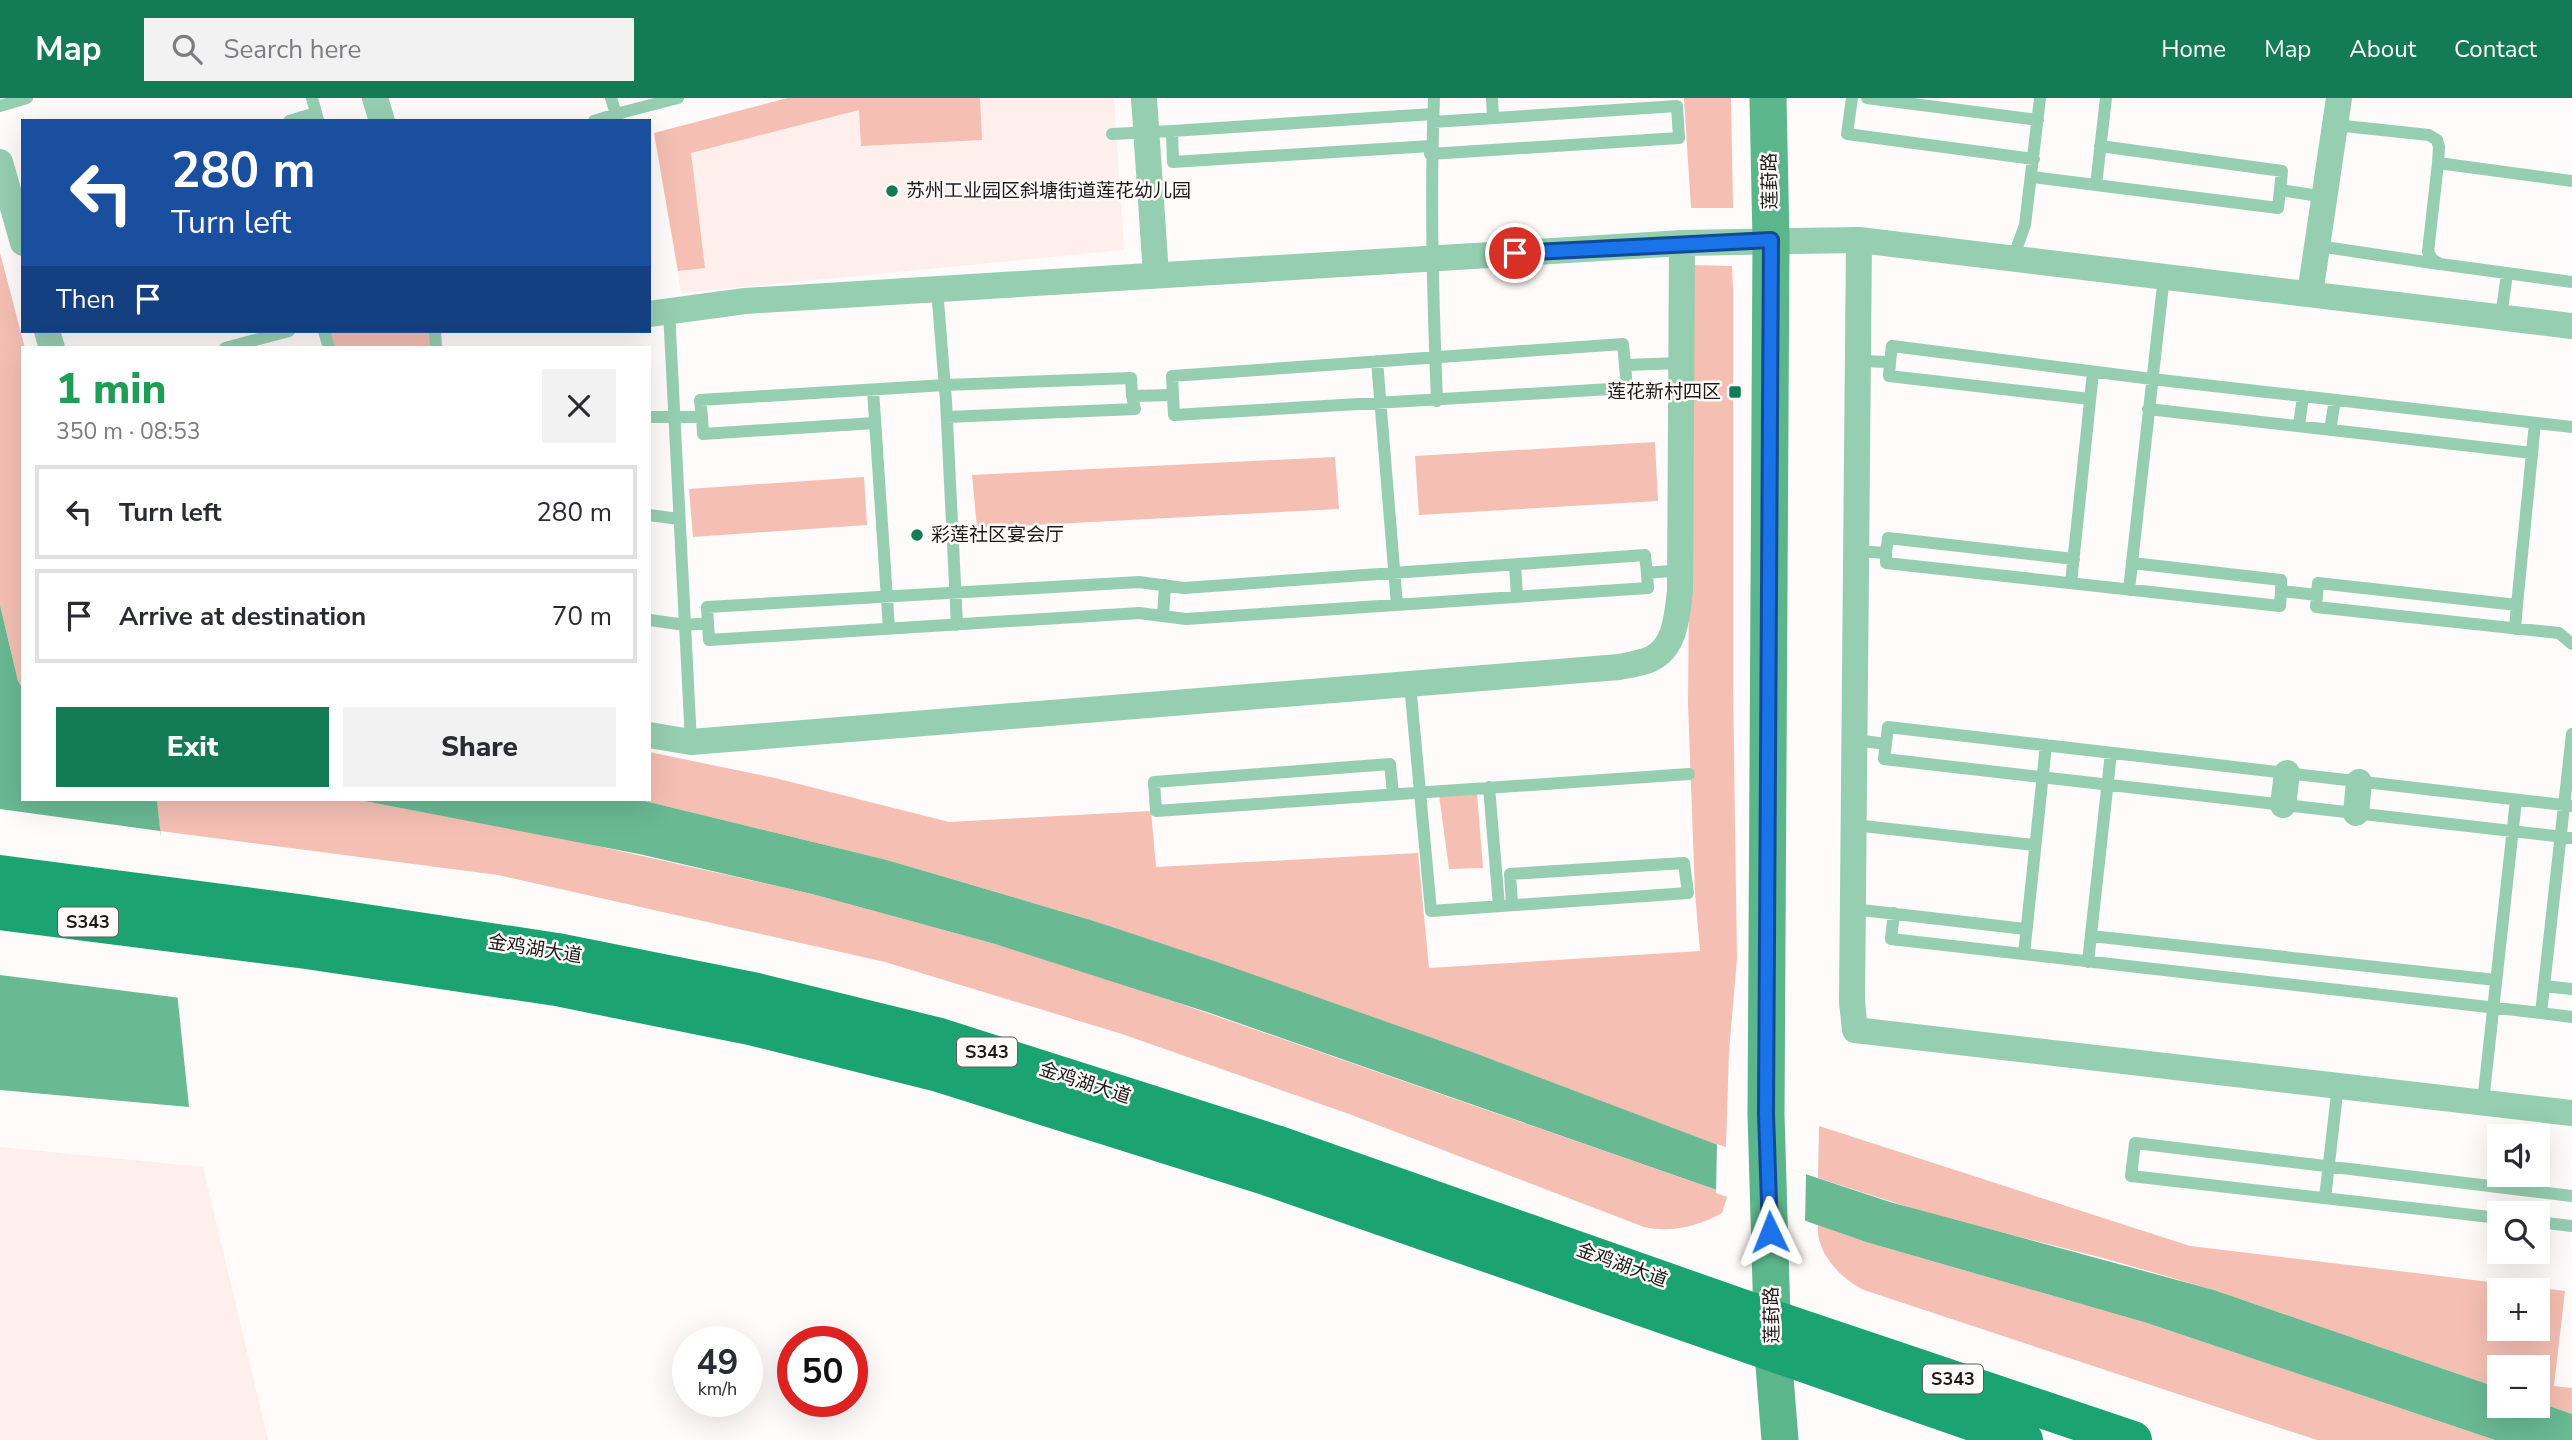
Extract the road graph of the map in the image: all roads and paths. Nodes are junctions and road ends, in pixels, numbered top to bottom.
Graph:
1 (27, 98) edge
2 (312, 98) edge
3 (611, 98) edge
4 (678, 98) edge
5 (1143, 98) edge
6 (1434, 98) edge
7 (1492, 98) edge
8 (1768, 98) edge
9 (1852, 98) edge
10 (1867, 98) edge
11 (2040, 98) edge
12 (2106, 98) edge
13 (2340, 98) edge
14 (0, 106) edge
15 (317, 117) edge
16 (617, 117) edge
17 (1433, 118) junction
18 (1493, 118) junction
19 (2038, 120) junction
20 (2336, 125) junction
21 (1159, 132) junction
22 (1112, 134) dead end
23 (2101, 146) junction
24 (1431, 150) junction
25 (2034, 159) junction
26 (0, 162) edge
27 (2438, 163) junction
28 (2032, 177) junction
29 (2572, 181) edge
30 (2096, 185) junction
31 (2280, 190) junction
32 (2325, 197) junction
33 (17, 199) edge
34 (21, 228) edge
35 (1771, 240) junction
36 (1859, 240) junction
37 (1682, 243) junction
38 (2318, 246) junction
39 (1431, 258) junction
40 (2013, 258) junction
41 (2440, 264) junction
42 (2507, 274) junction
43 (1156, 275) junction
44 (2164, 276) junction
45 (2572, 282) edge
46 (937, 289) junction
47 (2311, 293) junction
48 (659, 313) edge
49 (2501, 316) junction
50 (2572, 326) edge
51 (281, 333) edge
52 (233, 346) edge
53 (1436, 357) junction
54 (1377, 361) junction
55 (1858, 361) junction
56 (1890, 362) junction
57 (1681, 363) junction
58 (1625, 365) junction
59 (2094, 372) junction
60 (2152, 379) junction
61 (945, 385) junction
62 (873, 390) junction
63 (1173, 395) junction
64 (1132, 396) junction
65 (2303, 396) junction
66 (2090, 399) junction
67 (2335, 400) junction
68 (1437, 401) junction
69 (1381, 405) junction
70 (2148, 409) junction
71 (651, 417) edge
72 (674, 417) junction
73 (702, 417) junction
74 (947, 417) junction
75 (2535, 423) junction
76 (875, 424) junction
77 (2299, 426) junction
78 (2572, 427) edge
79 (2330, 430) junction
80 (2532, 453) junction
81 (651, 515) edge
82 (679, 519) junction
83 (1856, 551) junction
84 (1886, 553) junction
85 (2074, 558) junction
86 (2132, 563) junction
87 (1515, 565) junction
88 (1681, 570) junction
89 (1394, 573) junction
90 (1647, 573) junction
91 (2071, 583) junction
92 (1165, 585) junction
93 (2129, 590) junction
94 (2281, 591) junction
95 (956, 592) junction
96 (2317, 595) junction
97 (887, 596) junction
98 (1517, 596) junction
99 (1397, 605) junction
100 (2517, 605) junction
101 (1163, 616) junction
102 (651, 620) edge
103 (708, 623) junction
104 (685, 625) junction
105 (957, 625) junction
106 (889, 629) junction
107 (2515, 629) junction
108 (2572, 644) edge
109 (1410, 684) junction
110 (2572, 734) edge
111 (651, 735) edge
112 (1855, 740) junction
113 (691, 742) junction
114 (1886, 744) junction
115 (2046, 745) junction
116 (2111, 753) junction
117 (2287, 773) junction
118 (1689, 774) dead end
119 (2042, 777) junction
120 (2359, 782) junction
121 (2108, 785) junction
122 (1489, 788) junction
123 (1420, 792) junction
124 (1393, 794) junction
125 (2516, 800) junction
126 (2283, 805) junction
127 (2568, 806) edge
128 (2356, 813) junction
129 (1854, 825) junction
130 (2512, 831) junction
131 (2566, 838) edge
132 (2034, 845) junction
133 (0, 874) edge
134 (1505, 905) junction
135 (1853, 909) junction
136 (0, 911) edge
137 (1894, 913) junction
138 (174, 914) junction
139 (2025, 929) junction
140 (2091, 936) junction
141 (2024, 954) junction
142 (2088, 962) junction
143 (2496, 980) junction
144 (2544, 986) junction
145 (2572, 989) edge
146 (2493, 1007) junction
147 (2541, 1013) junction
148 (2572, 1017) edge
149 (2338, 1085) junction
150 (2483, 1102) junction
151 (2572, 1113) edge
152 (2329, 1166) junction
153 (2572, 1196) edge
154 (2325, 1198) junction
155 (2487, 1217) edge
156 (2550, 1223) edge
157 (2572, 1226) edge
158 (1773, 1336) junction
159 (1780, 1440) edge
160 (2024, 1440) edge
161 (2133, 1440) edge

1 - 14 lane
2 - 15 lane
3 - 16 lane
4 - 16 lane
5 - 21 street
6 - 17 lane
7 - 18 lane
8 - 35 main road, 莲葑路
9 - 25 lane
10 - 19 lane
11 - 19 lane
12 - 23 lane
13 - 20 street
17 - 18 lane
17 - 21 lane
17 - 24 lane
18 - 24 lane
19 - 25 lane
20 - 27 lane
20 - 32 street
21 - 22 lane
21 - 24 lane
21 - 43 street
23 - 30 lane
23 - 31 lane
24 - 39 lane
25 - 28 lane
26 - 33 street
27 - 29 lane
27 - 41 lane
28 - 30 lane
28 - 40 lane
30 - 31 lane
31 - 32 lane
32 - 38 street
33 - 34 street
35 - 36 street
35 - 37 street
35 - 158 main road, 莲葑路
36 - 40 street
36 - 55 street
37 - 39 street
37 - 57 street
38 - 41 lane
38 - 47 street
39 - 43 street
39 - 53 lane
40 - 44 street
41 - 42 lane
42 - 45 lane
42 - 49 lane
43 - 46 street
44 - 47 street
44 - 60 lane
46 - 48 street
46 - 61 lane
47 - 49 street
48 - 72 lane
49 - 50 street
51 - 52 lane
53 - 54 lane
53 - 58 lane
53 - 68 lane
54 - 63 lane
54 - 69 lane
55 - 56 lane
55 - 83 street
56 - 59 lane
56 - 66 lane
57 - 58 lane
57 - 88 street
58 - 68 lane
59 - 60 lane
59 - 66 lane
60 - 65 lane
60 - 70 lane
61 - 62 lane
61 - 64 lane
61 - 74 lane
62 - 73 lane
62 - 76 lane
63 - 64 lane
63 - 69 lane
64 - 74 lane
65 - 67 lane
65 - 77 lane
66 - 85 lane
67 - 75 lane
67 - 79 lane
68 - 69 lane
69 - 89 lane
70 - 77 lane
70 - 86 lane
71 - 72 lane
72 - 73 lane
72 - 82 lane
73 - 76 lane
74 - 95 lane
75 - 78 lane
75 - 80 lane
76 - 97 lane
77 - 79 lane
79 - 80 lane
80 - 100 lane
81 - 82 lane
82 - 104 lane
83 - 84 lane
83 - 112 street
84 - 85 lane
84 - 91 lane
85 - 91 lane
86 - 93 lane
86 - 94 lane
87 - 89 lane
87 - 90 lane
87 - 98 lane
88 - 90 lane
88 - 109 street
89 - 92 lane
89 - 99 lane
90 - 98 lane
91 - 93 lane
92 - 95 lane
92 - 101 lane
93 - 94 lane
94 - 96 lane
95 - 97 lane
95 - 105 lane
96 - 100 lane
96 - 107 lane
97 - 103 lane
97 - 106 lane
98 - 99 lane
99 - 101 lane
100 - 107 lane
101 - 105 lane
102 - 104 lane
103 - 104 lane
103 - 106 lane
104 - 113 lane
105 - 106 lane
107 - 108 lane
109 - 113 street
109 - 123 lane
110 - 127 lane
111 - 113 street
112 - 114 lane
112 - 129 street
114 - 115 lane
114 - 119 lane
115 - 116 lane
115 - 119 lane
116 - 117 lane
116 - 121 lane
117 - 120 lane
117 - 126 street
118 - 122 lane
119 - 121 lane
119 - 132 lane
120 - 125 lane
120 - 128 street
121 - 126 lane
121 - 140 lane
122 - 123 lane
122 - 134 lane
123 - 124 lane
123 - 134 lane
124 - 124 lane
125 - 127 lane
125 - 130 lane
126 - 128 lane
127 - 131 lane
128 - 130 lane
129 - 132 lane
129 - 135 street
130 - 131 lane
130 - 143 lane
131 - 144 lane
132 - 139 lane
133 - 138 main road, 金鸡湖大道 / S343
134 - 134 lane
135 - 137 lane
135 - 149 street
136 - 138 main road, 金鸡湖大道 / S343
137 - 139 lane
137 - 141 lane
138 - 158 main road, 金鸡湖大道 / S343
139 - 141 lane
140 - 142 lane
140 - 143 lane
141 - 142 lane
142 - 146 lane
143 - 146 lane
144 - 145 lane
144 - 147 lane
146 - 147 lane
146 - 150 lane
147 - 148 lane
149 - 150 street
149 - 152 lane
150 - 151 street
152 - 153 lane
152 - 154 lane
152 - 154 lane
154 - 155 lane
156 - 157 lane
158 - 159 main road, 莲葑路
158 - 160 main road, 金鸡湖大道 / S343
158 - 161 main road, 金鸡湖大道 / S343

